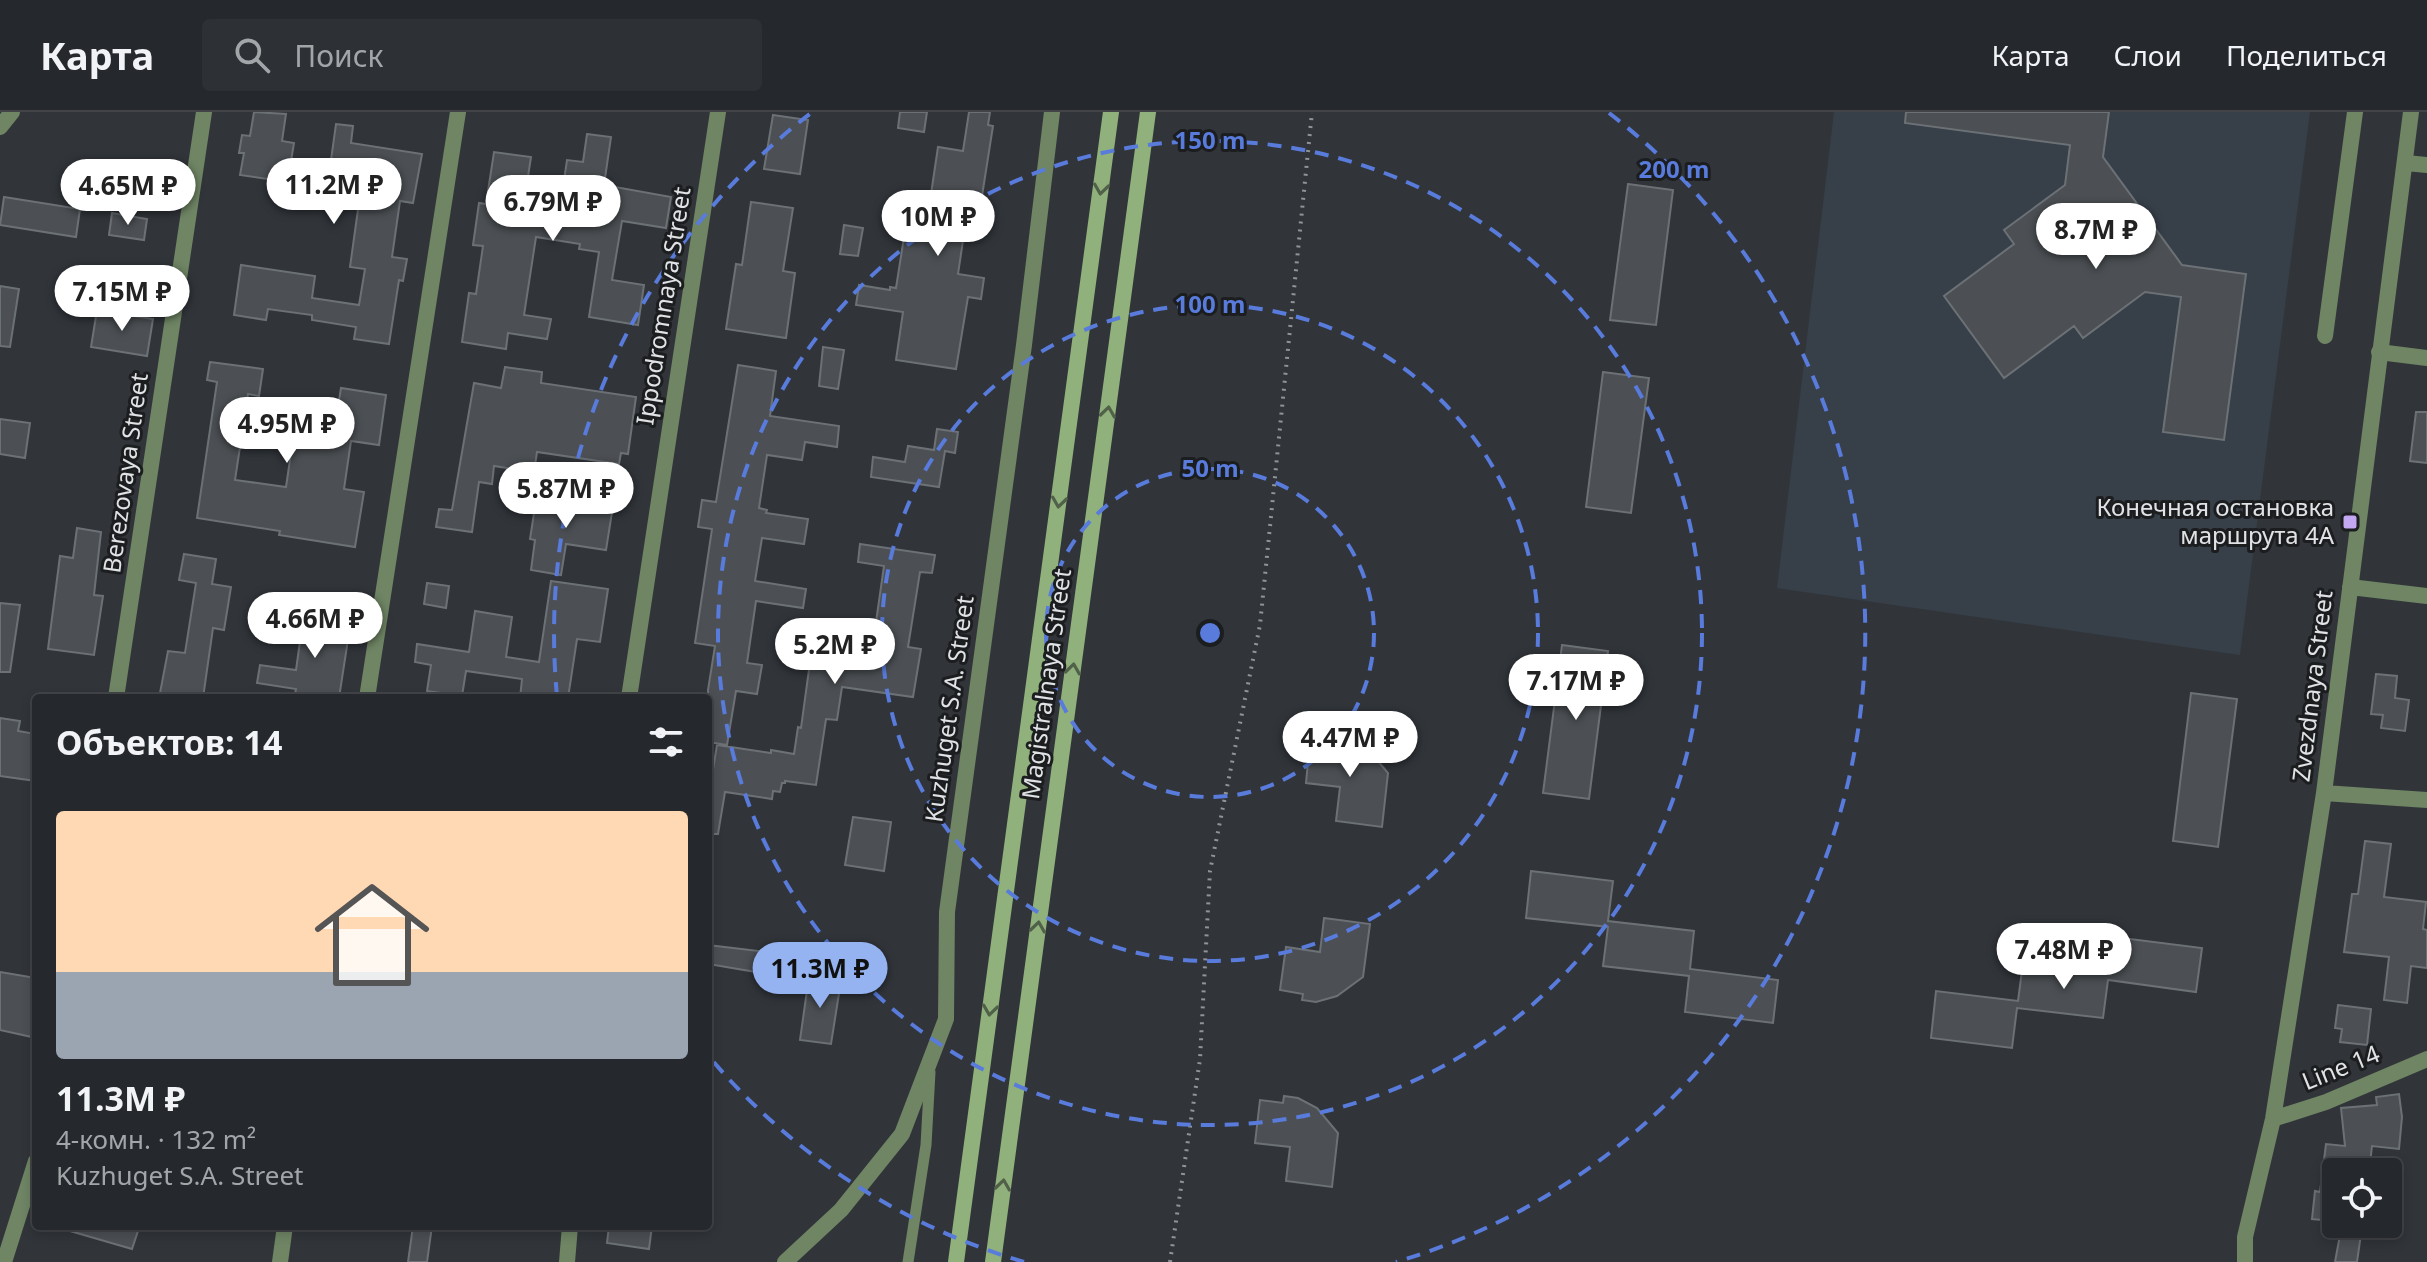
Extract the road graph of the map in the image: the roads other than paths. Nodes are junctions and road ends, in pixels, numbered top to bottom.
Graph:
1 (12, 112) edge
2 (204, 112) edge
3 (458, 112) edge
4 (718, 112) edge
5 (1052, 112) edge
6 (1111, 112) edge
7 (1148, 112) edge
8 (2355, 112) edge
9 (2411, 112) edge
10 (0, 127) edge
11 (2406, 163) junction
12 (2427, 165) edge
13 (2325, 336) dead end
14 (2379, 352) junction
15 (2427, 358) edge
16 (2350, 587) junction
17 (2427, 596) edge
18 (117, 694) edge
19 (368, 694) edge
20 (630, 694) edge
21 (2324, 793) junction
22 (2427, 800) edge
23 (2427, 1059) edge
24 (931, 1060) junction
25 (2273, 1119) junction
26 (32, 1174) edge
27 (284, 1230) edge
28 (570, 1230) edge
29 (4, 1262) edge
30 (280, 1262) edge
31 (567, 1262) edge
32 (785, 1262) edge
33 (908, 1262) edge
34 (956, 1262) edge
35 (993, 1262) edge
36 (2245, 1262) edge

1 - 10 street
2 - 18 street, Berezovaya Street
3 - 19 street
4 - 20 street, Ippodromnaya Street
5 - 24 street, Kuzhuget S.A. Street
6 -> 34 main road, Magistralnaya Street
35 -> 7 main road, Magistralnaya Street
8 - 13 street
9 - 11 street, Zvezdnaya Street
11 - 12 street
11 - 14 street, Zvezdnaya Street
14 - 15 street
14 - 16 street, Zvezdnaya Street
16 - 17 street
16 - 21 street, Zvezdnaya Street
21 - 22 street
21 - 25 street, Zvezdnaya Street
23 - 25 street, Line 14
24 - 32 street, Kuzhuget S.A. Street
24 - 33 lane
25 - 36 street, Zvezdnaya Street
26 - 29 street
27 - 30 street
28 - 31 street

